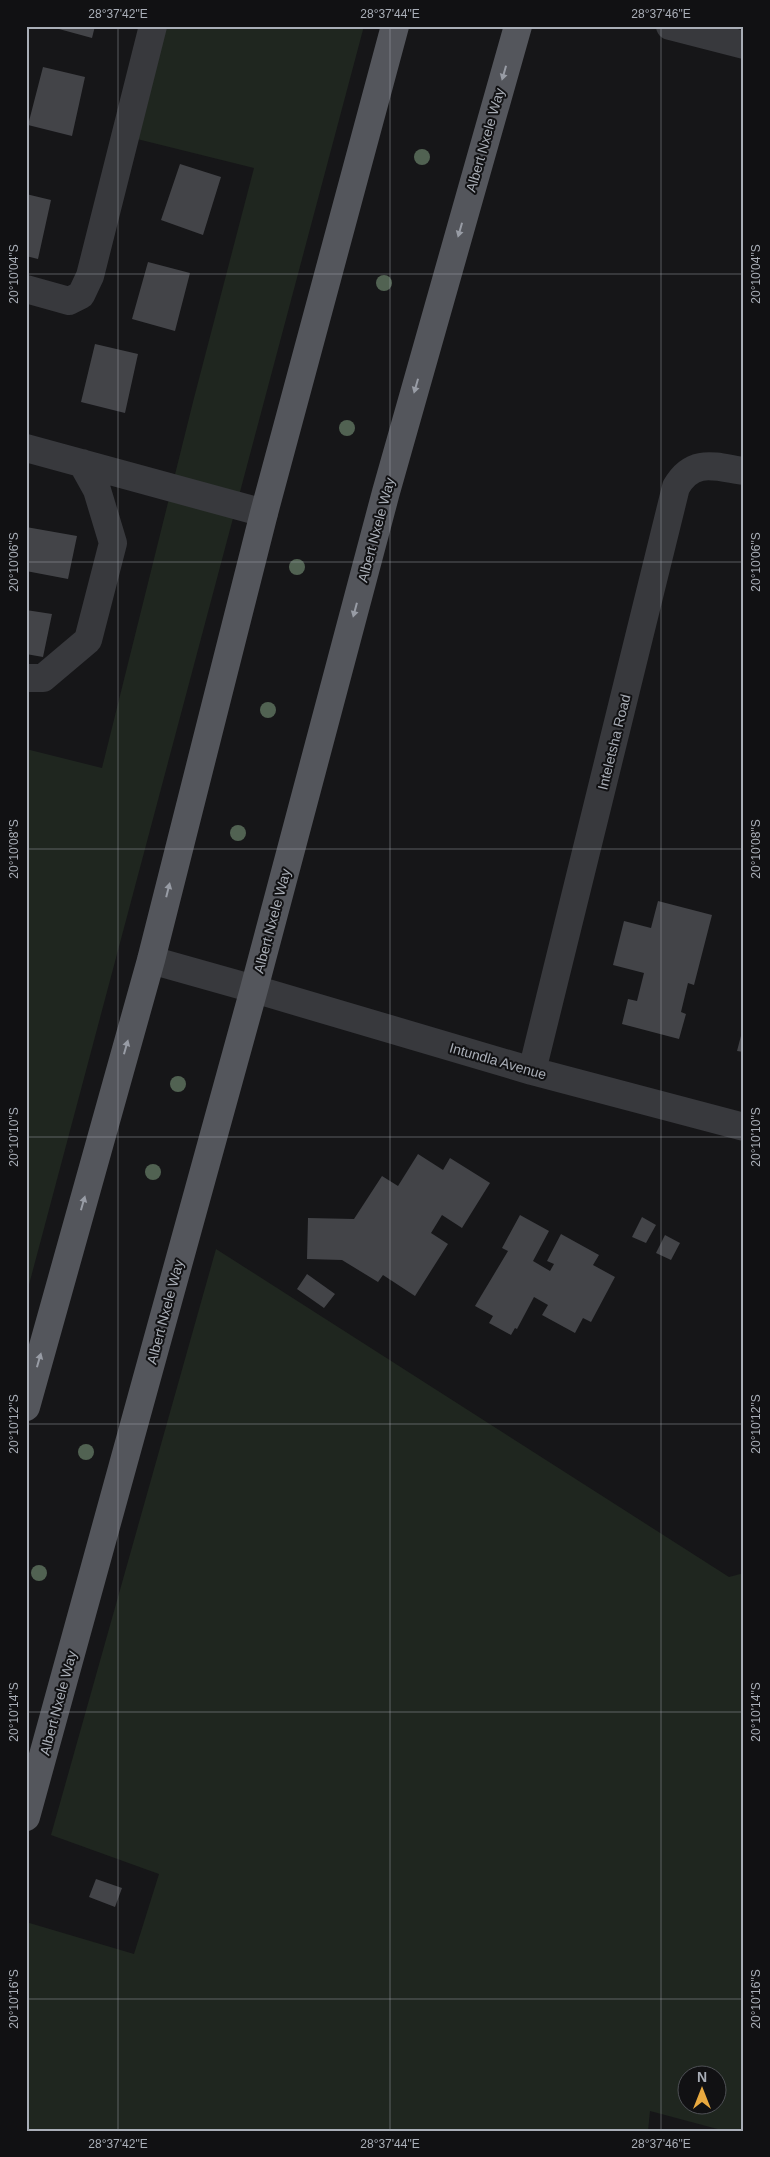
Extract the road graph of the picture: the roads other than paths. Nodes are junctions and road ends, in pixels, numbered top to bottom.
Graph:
1 (153, 26) edge
2 (395, 26) edge
3 (518, 26) edge
4 (670, 26) edge
5 (744, 45) edge
6 (26, 289) edge
7 (26, 448) edge
8 (82, 463) junction
9 (744, 471) edge
10 (264, 513) junction
11 (26, 678) edge
12 (150, 960) junction
13 (254, 989) junction
14 (532, 1071) junction
15 (744, 1127) edge
16 (26, 1407) edge
17 (26, 1817) edge

1 - 6 street
2 - 10 main road
3 -> 13 main road, Albert Nxele Way
4 - 5 street
7 - 8 street
8 - 10 street
8 - 11 street
9 - 14 street, Inteletsha Road
12 -> 10 main road
12 - 13 street, Intundla Avenue
16 -> 12 main road
13 - 14 street, Intundla Avenue
13 - 17 main road, Albert Nxele Way
14 - 15 street, Intundla Avenue

